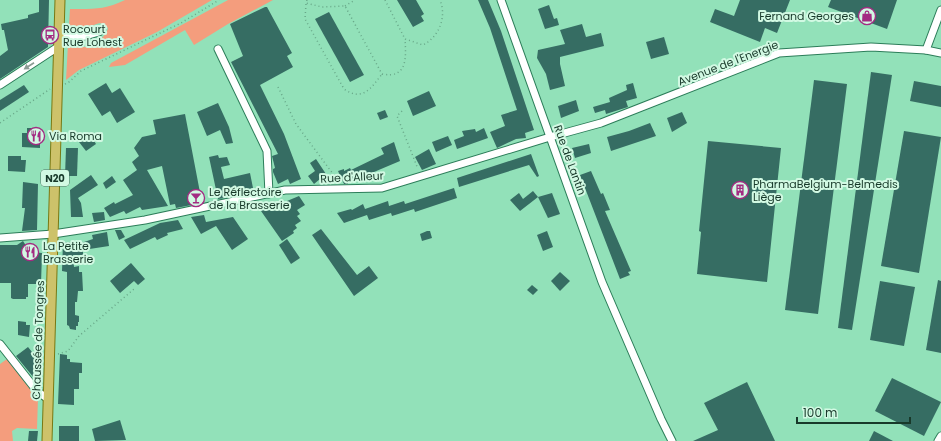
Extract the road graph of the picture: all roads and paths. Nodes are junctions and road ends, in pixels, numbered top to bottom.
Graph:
1 (60, 0) edge
2 (219, 0) edge
3 (307, 0) edge
4 (355, 0) edge
5 (385, 0) edge
6 (440, 0) edge
7 (502, 1) edge
8 (306, 3) junction
9 (345, 6) junction
10 (941, 10) edge
11 (99, 32) dead end
12 (58, 34) junction
13 (405, 39) junction
14 (58, 47) junction
15 (218, 48) dead end
16 (926, 50) junction
17 (941, 53) edge
18 (382, 74) junction
19 (0, 85) edge
20 (58, 86) junction
21 (278, 87) dead end
22 (667, 98) joint
23 (402, 111) dead end
24 (0, 122) edge
25 (550, 137) junction
26 (421, 176) junction
27 (339, 190) junction
28 (269, 194) junction
29 (53, 234) junction
30 (0, 238) edge
31 (134, 289) dead end
32 (0, 344) edge
33 (50, 356) junction
34 (48, 399) junction
35 (941, 436) edge
36 (47, 441) edge
37 (672, 441) edge
38 (938, 441) edge

1 - 12 main road, Chaussée de Tongres / N20
2 - 20 path
3 - 8 path
4 - 9 path
5 - 13 path
6 - 13 path
7 - 25 street, Rue de Lantin
8 - 9 path
8 - 18 path
9 - 18 path
10 - 16 street
11 - 12 street
12 - 14 main road, Chaussée de Tongres / N20
13 - 18 path
14 -> 19 street
14 - 20 main road, Chaussée de Tongres / N20
15 - 28 street
16 - 17 street, Avenue de l'Energie
16 - 22 street, Avenue de l'Energie
20 - 24 path
20 - 29 main road, Chaussée de Tongres / N20
21 - 27 path
22 - 25 street, Rue d'Alleur
23 - 26 path
25 - 26 street, Rue d'Alleur
25 - 37 street, Rue de Lantin
26 - 27 street, Rue d'Alleur
27 - 28 street, Rue d'Alleur
28 - 29 street, Rue d'Alleur
29 - 30 street, Rue d'Alleur
29 - 33 main road, Chaussée de Tongres / N20
31 - 33 path
32 - 34 street
33 - 34 main road, Chaussée de Tongres / N20
34 - 36 main road, Chaussée de Tongres / N20
35 - 38 street

